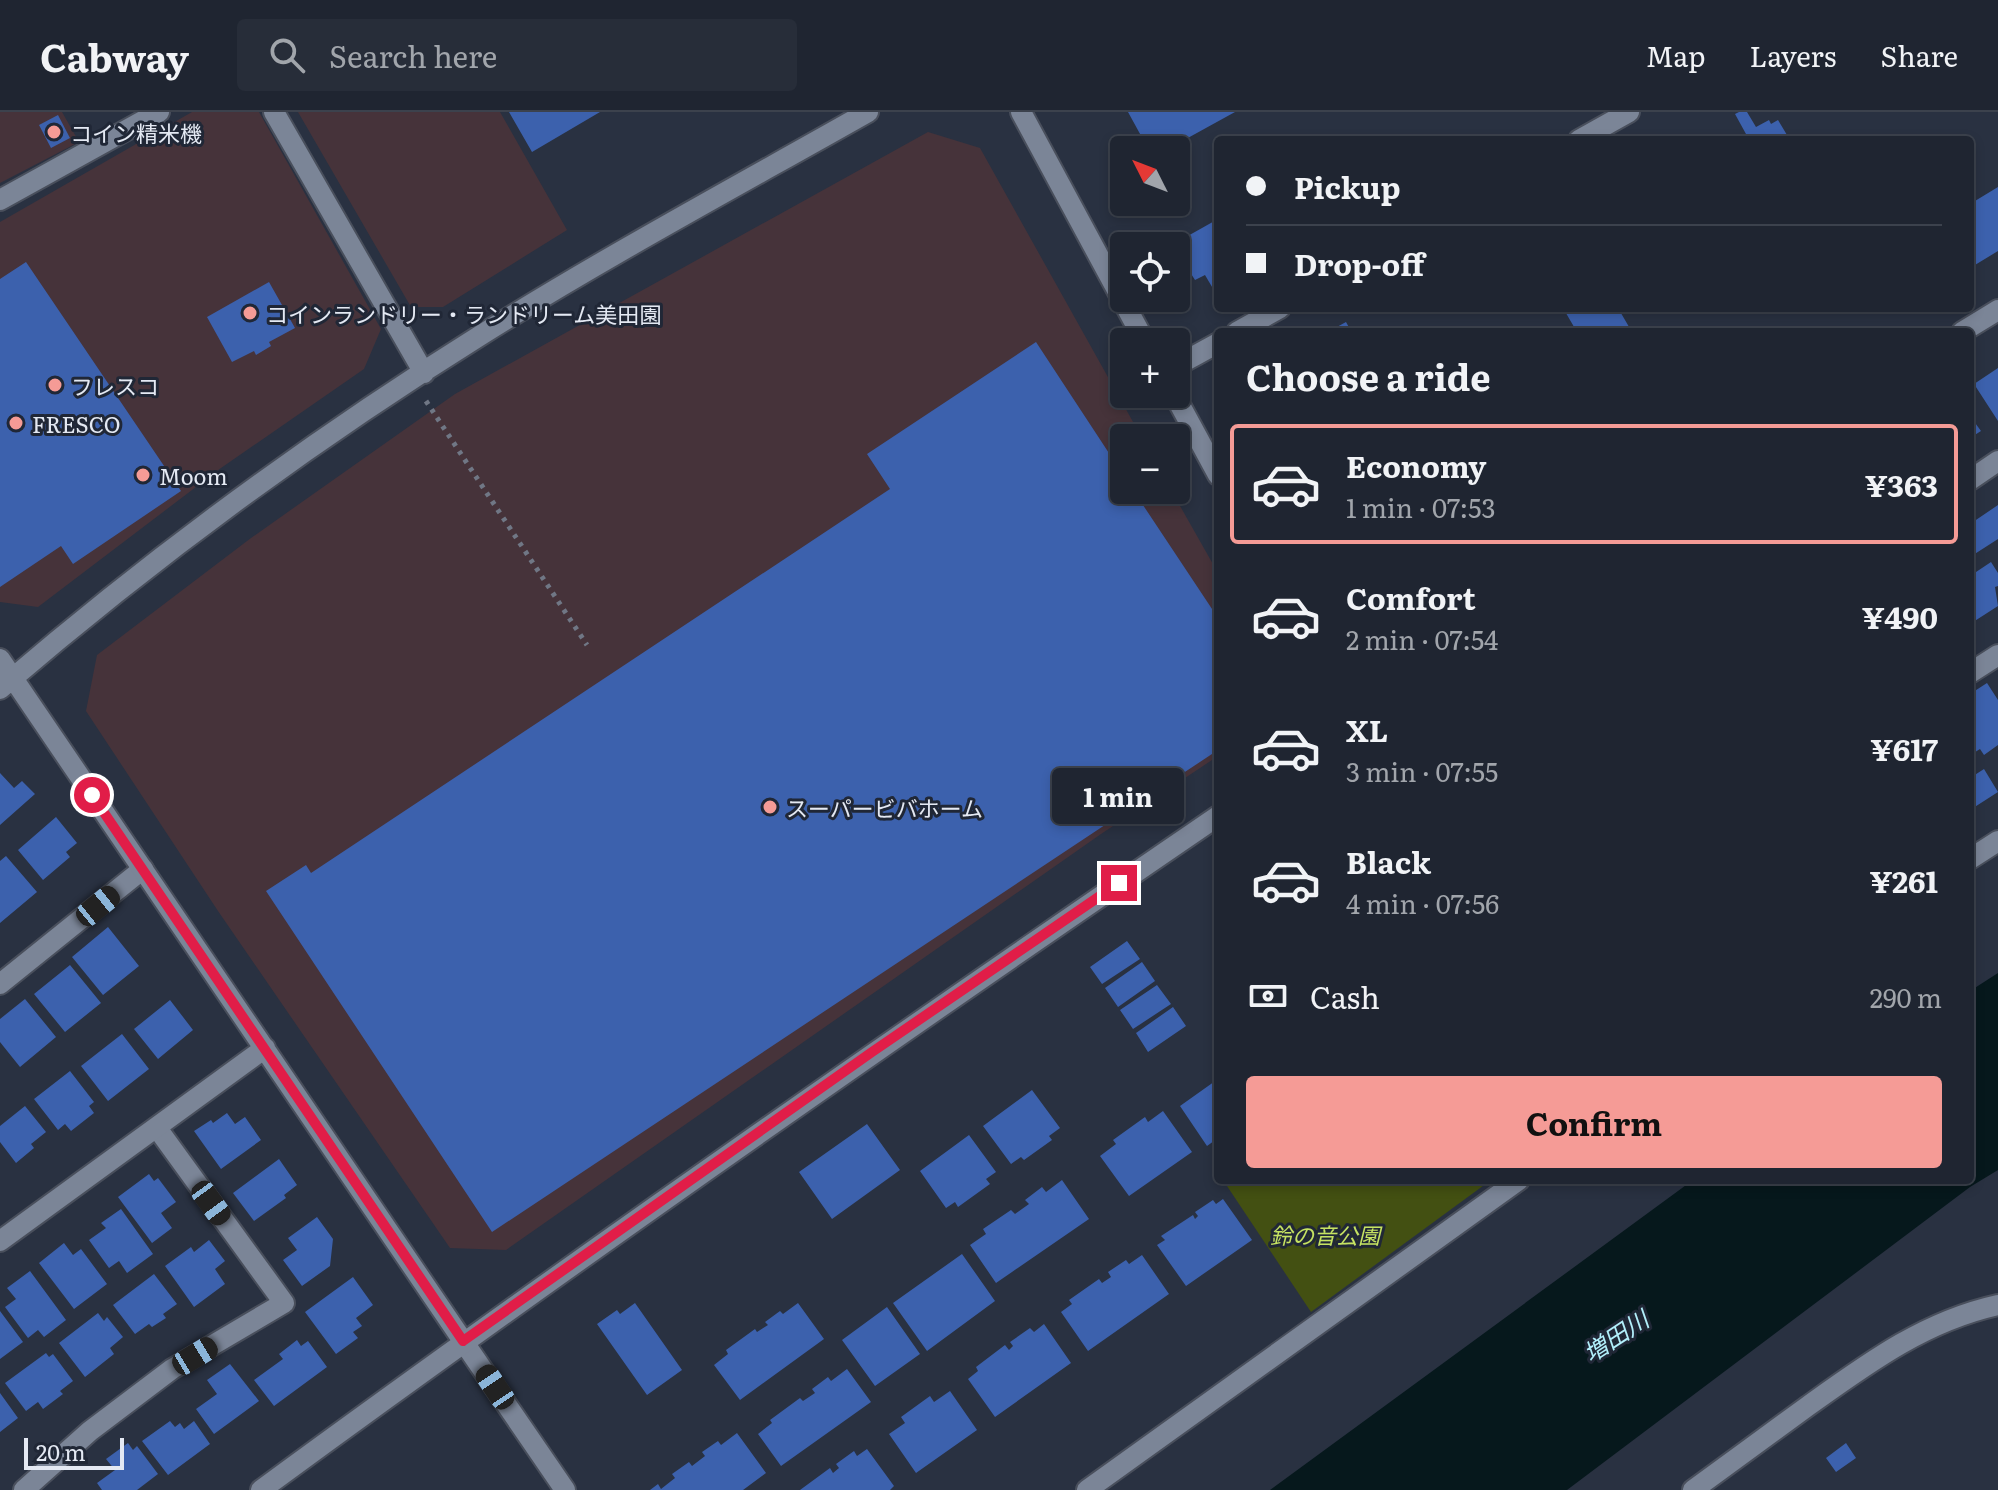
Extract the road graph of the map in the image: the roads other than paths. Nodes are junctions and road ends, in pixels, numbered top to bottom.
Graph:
1 (159, 112) edge
2 (274, 112) edge
3 (868, 112) edge
4 (1021, 112) edge
5 (1629, 112) edge
6 (1586, 136) edge
7 (0, 200) edge
8 (1998, 310) edge
9 (1273, 312) edge
10 (1137, 328) edge
11 (1244, 328) edge
12 (1969, 328) edge
13 (1214, 345) edge
14 (1190, 358) edge
15 (424, 373) junction
16 (1182, 408) edge
17 (1998, 461) edge
18 (1214, 468) edge
19 (1974, 477) edge
20 (1998, 655) edge
21 (0, 659) edge
22 (1974, 670) edge
23 (6, 683) edge
24 (1214, 819) edge
25 (1998, 841) edge
26 (1974, 856) edge
27 (143, 869) junction
28 (0, 984) edge
29 (265, 1048) junction
30 (157, 1128) junction
31 (1513, 1184) edge
32 (0, 1241) edge
33 (1998, 1305) edge
34 (463, 1341) junction
35 (24, 1490) edge
36 (261, 1490) edge
37 (565, 1490) edge
38 (1087, 1490) edge
39 (1693, 1490) edge

1 - 7 street
2 - 15 street
3 - 15 street
4 - 10 street
5 - 6 street
8 - 12 street
9 - 11 street
13 - 14 street
15 - 23 street
16 - 18 street
17 - 19 street
20 - 22 street
21 - 23 street
23 - 27 street
24 - 34 street
25 - 26 street
27 - 28 street
27 - 29 street
29 - 30 street
29 - 34 street
30 - 32 street
30 - 35 street
31 - 38 street
33 - 39 street
34 - 36 street
34 - 37 street

